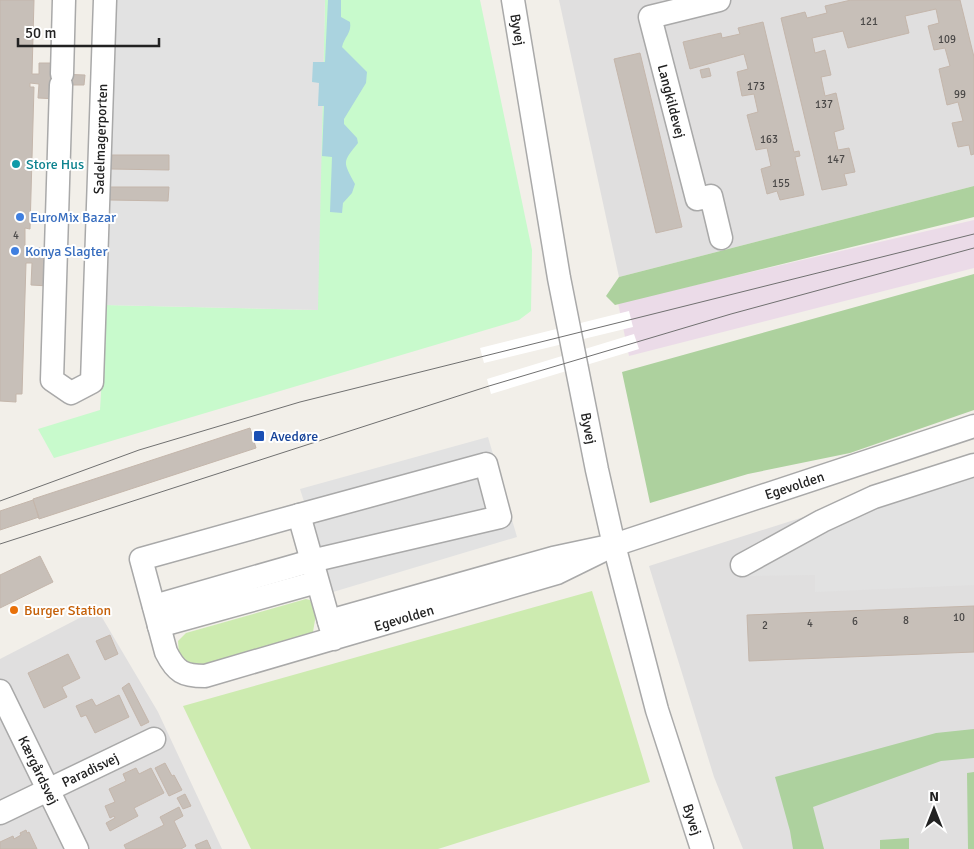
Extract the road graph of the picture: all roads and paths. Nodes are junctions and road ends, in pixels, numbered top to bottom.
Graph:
1 (64, 0) edge
2 (106, 0) edge
3 (513, 0) edge
4 (720, 0) edge
5 (721, 238) dead end
6 (974, 426) edge
7 (974, 465) edge
8 (299, 515) junction
9 (614, 545) junction
10 (742, 564) dead end
11 (314, 571) junction
12 (157, 616) junction
13 (331, 630) junction
14 (0, 691) edge
15 (154, 739) dead end
16 (48, 790) junction
17 (0, 813) edge
18 (77, 849) edge
19 (702, 849) edge

1 - 2 street, Sadelmagerporten
3 - 9 street, Byvej
4 - 5 street, Langkildevej
6 - 9 street, Egevolden
7 - 10 street
8 - 11 street
8 - 11 street
8 - 12 street, Egevolden
9 - 13 street, Egevolden
9 - 19 street, Byvej
11 - 12 street
11 - 13 street
12 - 13 street, Egevolden
14 - 16 street, Kærgårdsvej
15 - 16 street, Paradisvej
16 - 17 street, Paradisvej
16 - 18 street, Kærgårdsvej

